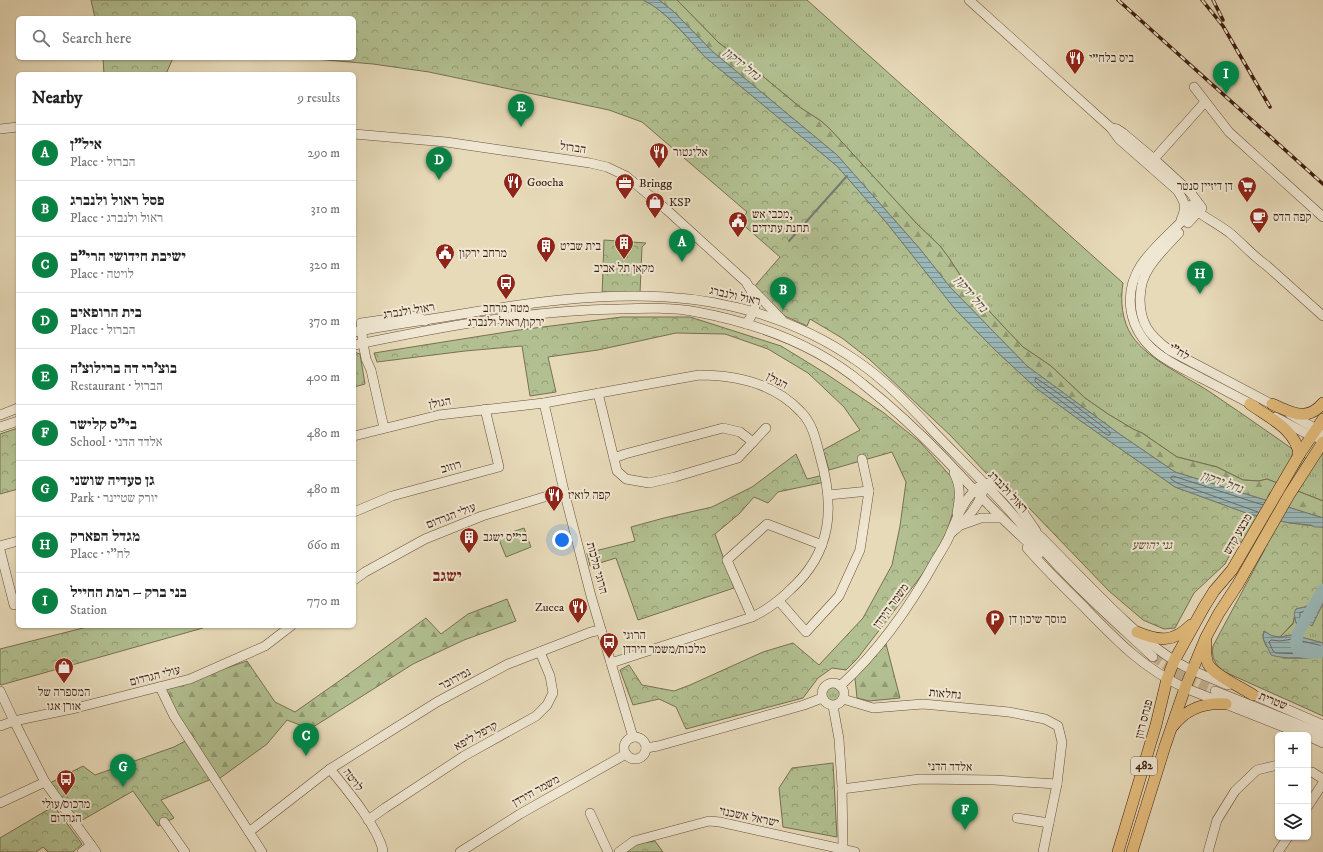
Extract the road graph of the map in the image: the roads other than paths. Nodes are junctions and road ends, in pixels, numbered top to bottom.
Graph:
1 (969, 0) edge
2 (1194, 87) dead end
3 (1205, 102) junction
4 (16, 127) edge
5 (1111, 128) junction
6 (0, 129) edge
7 (356, 134) edge
8 (1154, 159) junction
9 (1144, 161) junction
10 (1158, 174) junction
11 (1196, 207) junction
12 (1323, 217) edge
13 (1208, 218) junction
14 (1192, 220) junction
15 (1176, 228) junction
16 (1231, 234) junction
17 (746, 282) junction
18 (1137, 284) junction
19 (751, 311) junction
20 (1323, 316) edge
21 (784, 322) junction
22 (746, 324) junction
23 (358, 331) edge
24 (362, 343) edge
25 (598, 394) junction
26 (544, 403) junction
27 (1323, 403) edge
28 (1250, 404) junction
29 (1272, 404) junction
30 (16, 409) edge
31 (485, 409) junction
32 (0, 415) edge
33 (1323, 419) edge
34 (16, 422) edge
35 (0, 427) edge
36 (384, 428) junction
37 (766, 428) dead end
38 (356, 435) edge
39 (1318, 435) edge
40 (753, 442) junction
41 (1323, 442) edge
42 (1299, 454) junction
43 (614, 458) junction
44 (862, 459) dead end
45 (946, 460) junction
46 (985, 484) junction
47 (974, 490) junction
48 (564, 491) junction
49 (869, 491) junction
50 (828, 495) junction
51 (981, 497) junction
52 (1007, 508) junction
53 (356, 511) edge
54 (1002, 518) junction
55 (958, 522) junction
56 (1017, 534) junction
57 (1041, 537) junction
58 (16, 542) edge
59 (822, 545) junction
60 (0, 546) edge
61 (0, 550) edge
62 (1061, 570) junction
63 (356, 579) edge
64 (779, 601) junction
65 (16, 604) edge
66 (752, 616) junction
67 (1196, 620) junction
68 (278, 630) edge
69 (601, 630) junction
70 (1137, 632) junction
71 (1206, 637) junction
72 (540, 652) junction
73 (1153, 657) tunnel mouth
74 (1174, 661) junction
75 (611, 663) junction
76 (1192, 670) junction
77 (1167, 679) junction
78 (160, 686) junction
79 (840, 686) junction
80 (1185, 688) junction
81 (1215, 690) tunnel mouth
82 (0, 691) edge
83 (1253, 695) junction
84 (822, 698) junction
85 (843, 699) junction
86 (1226, 704) junction
87 (833, 706) junction
88 (14, 721) junction
89 (1323, 725) edge
90 (0, 726) edge
91 (1170, 732) junction
92 (1296, 732) edge
93 (1323, 734) edge
94 (634, 737) junction
95 (1311, 737) edge
96 (1323, 743) edge
97 (646, 748) junction
98 (626, 754) junction
99 (1275, 766) edge
100 (330, 769) junction
101 (1311, 772) edge
102 (1323, 779) edge
103 (45, 782) junction
104 (1323, 783) edge
105 (1057, 784) junction
106 (842, 789) junction
107 (0, 803) edge
108 (1309, 804) edge
109 (590, 813) dead end
110 (1017, 818) dead end
111 (368, 820) junction
112 (164, 822) dead end
113 (1049, 823) junction
114 (248, 832) junction
115 (1286, 840) edge
116 (93, 848) edge
117 (843, 849) junction
118 (82, 852) edge
119 (185, 852) edge
120 (262, 852) edge
121 (382, 852) edge
122 (460, 852) edge
123 (608, 852) edge
124 (619, 852) edge
125 (855, 852) edge
126 (1043, 852) edge
127 (1118, 852) edge
128 (1132, 852) edge
129 (1208, 852) edge
130 (1278, 852) edge

1 - 5 street, לח"י
2 - 3 street
3 - 8 street
3 - 12 street
4 - 6 street
5 - 8 street, לח"י
5 - 9 street, לח"י
7 - 17 street, הברזל
8 - 9 street
8 - 10 street
8 - 11 street, לח"י
9 - 10 street, לח"י
10 - 11 street, לח"י
10 - 15 street, לח"י
11 - 13 street, לח"י
11 - 14 street, לח"י
11 - 15 street, לח"י
11 - 16 street, לח"י
13 - 14 street
13 - 16 street, לח"י
14 - 18 street, לח"י
15 - 18 street, לח"י
16 - 20 street, לח"י
17 - 19 street
17 - 21 street, הברזל
18 - 28 street, לח"י
18 - 29 street, לח"י
19 - 21 street, ראול ולנברג
19 - 22 street
19 - 23 street, ראול ולנברג
21 - 46 street, ראול ולנברג
22 - 24 street, ראול ולנברג
22 - 45 street, ראול ולנברג
23 - 24 street
24 - 36 street
25 - 26 street, הגולן
25 - 43 street
25 - 50 street, הגולן
26 - 31 street, הגולן
26 - 48 street, הרוגי מלכות
27 - 29 main road
28 - 39 street, לח"י
28 - 42 main road
29 - 39 street, לח"י
30 - 32 street
31 - 36 street, הגולן
31 - 53 street, רוזוב
33 - 39 main road, מבצע קדש / 482
34 - 35 street
36 - 38 street, הגולן
37 - 40 street
39 - 42 main road, מבצע קדש / 482
40 - 43 street
40 - 43 street
41 - 71 main road, מבצע קדש / 482
42 - 67 main road, מבצע קדש / 482
44 - 49 street
45 - 47 street, ראול ולנברג
45 - 55 street
46 - 47 street, משמר הירדן
46 - 51 street, משמר הירדן
46 - 52 street, ראול ולנברג
46 - 57 street
47 - 51 street, ראול ולנברג
47 - 55 street, משמר הירדן
48 - 63 street, עולי הגרדום
48 - 69 street, הרוגי מלכות
49 - 50 street
49 - 64 street
50 - 59 street, הגולן
51 - 54 street, ראול ולנברג
51 - 55 street, משמר הירדן
52 - 57 street
52 - 62 street, ראול ולנברג
54 - 55 street
54 - 56 street, ראול ולנברג
55 - 79 street, משמר הירדן
56 - 62 street, ראול ולנברג
56 - 77 street
57 - 70 street
58 - 60 street
59 - 64 street, הגולן
59 - 66 street
61 - 65 street
62 - 73 street, ראול ולנברג
64 - 66 street, הגולן
66 - 75 street, הגולן
67 - 70 main road
67 - 74 main road, מבצע קדש / 482
68 - 78 street, עולי הגרדום
69 - 72 street, נמירובר
69 - 75 street, הרוגי מלכות
70 - 74 street
71 - 76 main road, מבצע קדש / 482
71 - 83 main road
72 - 100 street, נמירובר
72 - 111 street, קרפל ליפא
74 - 76 street
74 - 77 main road, פנחס רוזן / 482
75 - 94 street, הרוגי מלכות
76 - 80 main road, 482
76 - 83 street
77 - 80 street
77 - 127 main road, פנחס רוזן / 482
78 - 88 street, עולי הגרדום
78 - 114 street
79 - 84 street
79 - 85 street
80 - 86 street
80 - 91 main road, 482
81 - 93 street, שטרית
82 - 88 street
83 - 89 street
84 - 87 street
84 - 97 street
85 - 87 street
85 - 105 street, נחלאות
86 - 91 main road
86 - 92 street
87 - 106 street
88 - 90 street, עולי הגרדום
88 - 103 street
91 - 128 main road, 482
94 - 97 street
94 - 98 street
95 - 96 street
97 - 98 street
98 - 122 street, משמר הירדן
99 - 129 street
100 - 111 street, לויטה
100 - 114 street, לויטה
101 - 102 street
103 - 107 street
103 - 116 street
104 - 108 street
105 - 106 street, אלדד הדני
105 - 113 street
106 - 117 street
109 - 123 street
110 - 113 street
111 - 121 street, לויטה
112 - 119 street
113 - 126 street
114 - 120 street
115 - 130 street
116 - 118 street
117 - 124 street, ישראל אשכנזי
117 - 125 street, ישראל אשכנזי

